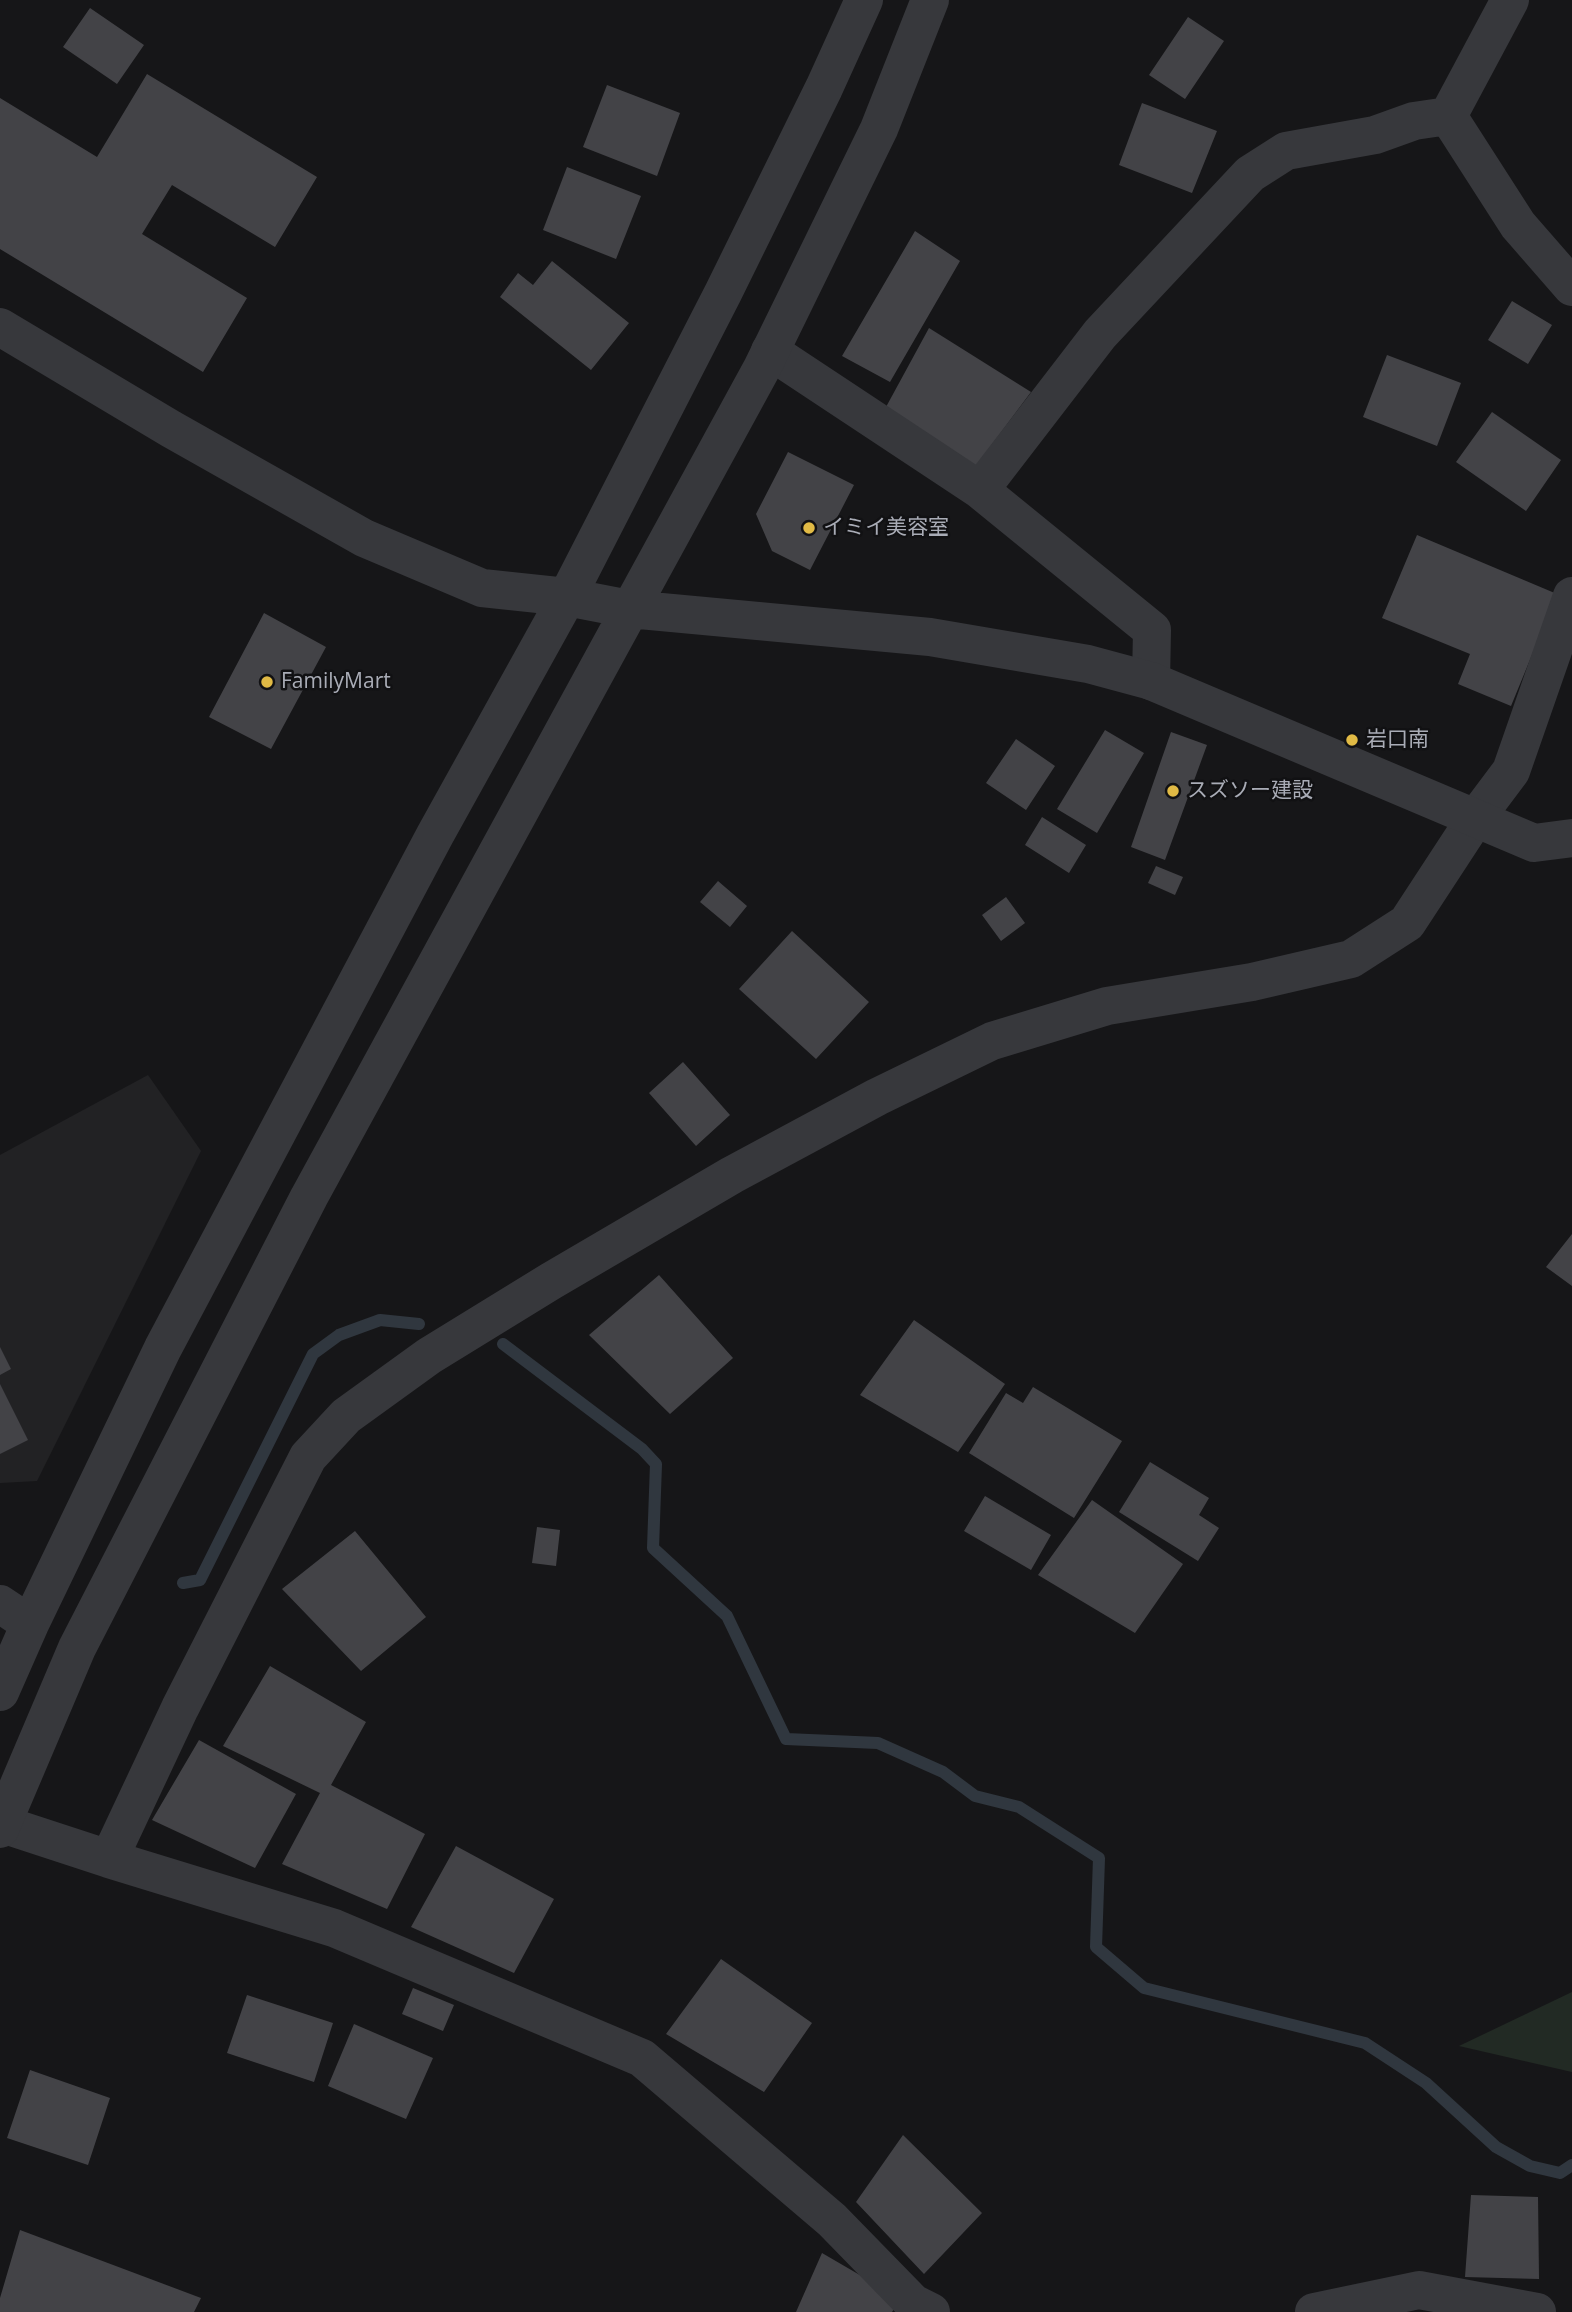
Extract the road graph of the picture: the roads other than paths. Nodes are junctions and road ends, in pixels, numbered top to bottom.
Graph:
1 (864, 0) edge
2 (930, 0) edge
3 (1510, 0) edge
4 (1448, 116) junction
5 (1572, 287) edge
6 (0, 327) edge
7 (770, 351) junction
8 (980, 490) junction
9 (1572, 596) edge
10 (567, 597) junction
11 (629, 609) junction
12 (1151, 681) junction
13 (1475, 819) junction
14 (1572, 838) edge
15 (15, 1614) edge
16 (0, 1692) edge
17 (1, 1827) edge
18 (109, 1858) junction
19 (910, 2306) edge
20 (1314, 2312) edge
21 (1537, 2312) edge

1 - 10 street
2 - 7 street
3 - 4 street
4 - 5 street
4 - 8 street
6 - 10 street
7 - 8 street
7 - 11 street
8 - 12 street
9 - 13 street
10 - 11 street
10 - 15 street
11 - 12 street
11 - 17 street
12 - 13 street
13 - 14 street
13 - 18 street
15 - 16 street
17 - 18 street
18 - 19 street
20 - 21 street

